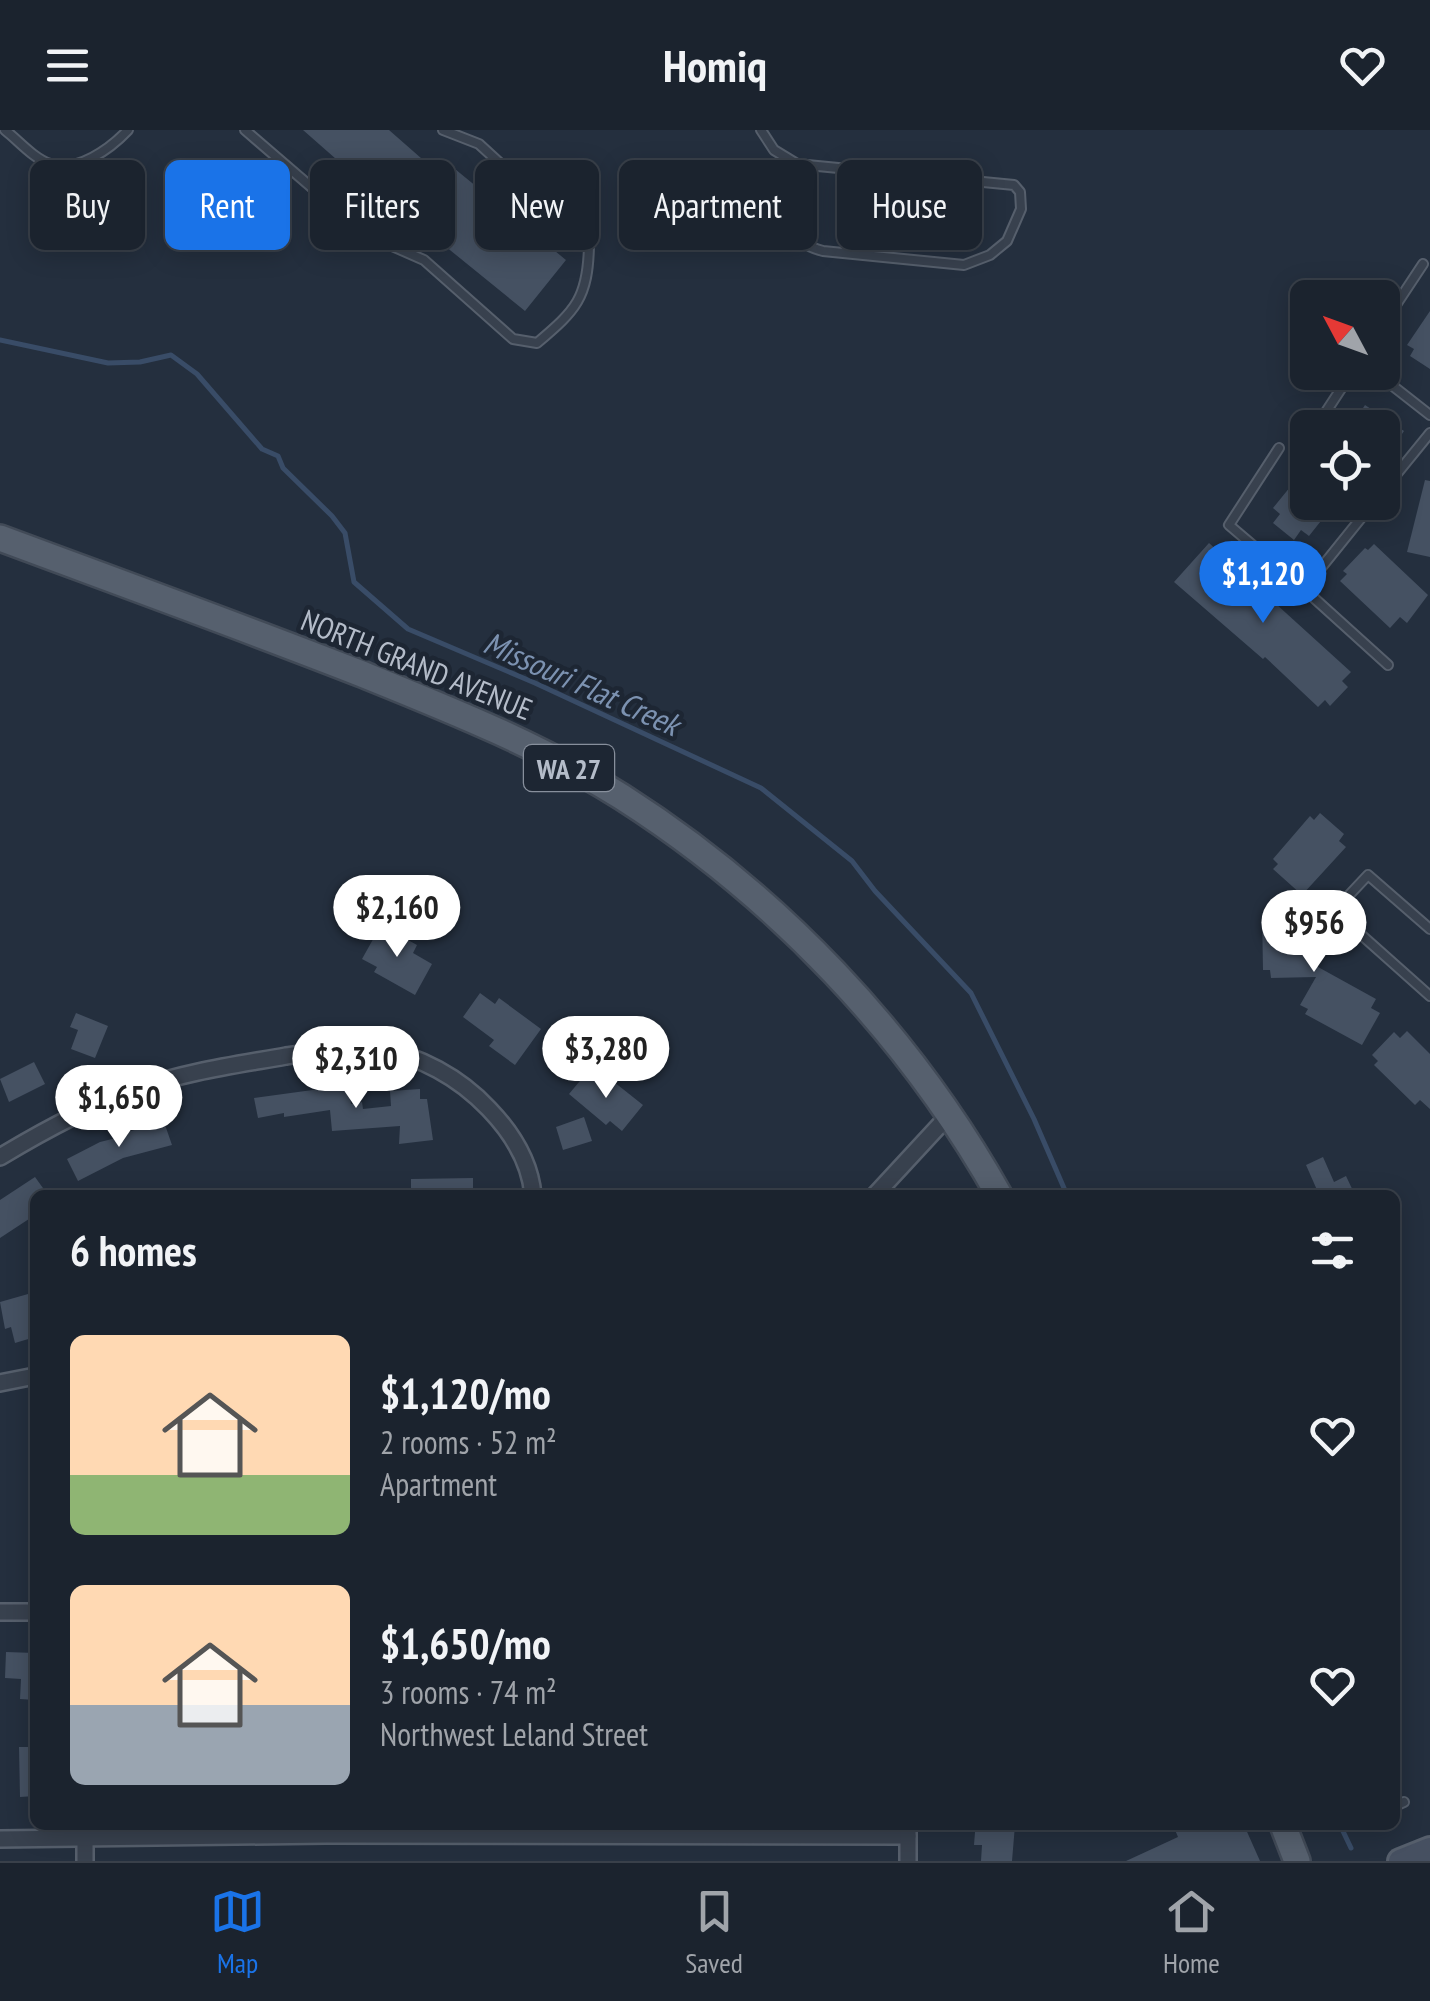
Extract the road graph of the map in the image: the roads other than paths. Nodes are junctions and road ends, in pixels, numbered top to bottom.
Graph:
1 (5, 130) edge
2 (128, 130) edge
3 (246, 130) edge
4 (443, 130) edge
5 (760, 130) edge
6 (783, 157) junction
7 (1423, 264) dead end
8 (1400, 299) edge
9 (1399, 390) edge
10 (1430, 414) edge
11 (1430, 433) edge
12 (1279, 448) dead end
13 (1400, 470) edge
14 (1360, 520) edge
15 (0, 538) edge
16 (1304, 589) junction
17 (1388, 665) dead end
18 (1430, 929) edge
19 (1430, 996) edge
20 (949, 1115) junction
21 (0, 1157) edge
22 (532, 1190) edge
23 (881, 1190) edge
24 (996, 1190) edge
25 (30, 1377) edge
26 (0, 1383) edge
27 (0, 1612) edge
28 (30, 1612) edge
29 (908, 1830) edge
30 (1284, 1830) edge
31 (85, 1832) edge
32 (0, 1839) edge
33 (1430, 1849) edge
34 (85, 1861) edge
35 (908, 1861) edge
36 (1297, 1861) edge
37 (1400, 1861) edge

1 - 2 lane
3 - 4 lane
5 - 6 lane
6 - 6 lane
7 - 8 lane
9 - 10 lane
11 - 13 lane
12 - 16 lane
14 - 16 lane
15 - 20 main road, NORTH GRAND AVENUE / WA 27
16 - 17 lane
18 - 19 lane
20 - 23 street
20 - 24 main road, NORTH GRAND AVENUE / WA 27
21 - 22 street
25 - 26 street
27 - 28 street
29 - 31 street
29 - 35 street
30 - 36 main road
31 - 32 street
31 - 34 street
33 - 37 main road

